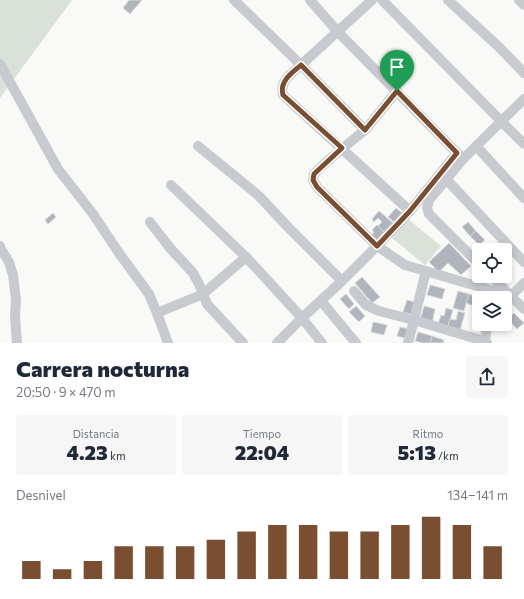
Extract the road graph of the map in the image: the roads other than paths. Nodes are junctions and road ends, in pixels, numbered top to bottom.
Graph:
1 (234, 0) edge
2 (310, 0) edge
3 (372, 0) edge
4 (382, 0) edge
5 (448, 0) edge
6 (519, 0) edge
7 (524, 5) edge
8 (338, 32) junction
9 (0, 64) edge
10 (301, 65) junction
11 (524, 73) edge
12 (397, 91) junction
13 (524, 98) edge
14 (501, 121) junction
15 (365, 130) junction
16 (524, 144) edge
17 (198, 146) dead end
18 (476, 146) junction
19 (342, 148) junction
20 (460, 156) junction
21 (446, 180) junction
22 (171, 185) dead end
23 (524, 198) edge
24 (410, 211) junction
25 (150, 222) dead end
26 (0, 246) edge
27 (377, 246) junction
28 (246, 257) junction
29 (472, 257) edge
30 (524, 262) edge
31 (426, 271) junction
32 (342, 281) junction
33 (524, 283) edge
34 (354, 291) dead end
35 (493, 291) edge
36 (202, 294) junction
37 (512, 295) edge
38 (512, 297) edge
39 (321, 301) junction
40 (524, 309) edge
41 (157, 313) junction
42 (302, 318) junction
43 (414, 320) junction
44 (487, 331) edge
45 (485, 342) edge
46 (17, 343) edge
47 (168, 343) edge
48 (243, 343) edge
49 (277, 343) edge
50 (322, 343) edge
51 (356, 343) edge
52 (408, 343) edge

1 - 10 street
2 - 8 street
3 - 8 street
4 - 14 street
5 - 11 street
6 - 7 street
8 - 10 street
8 - 12 street
9 - 41 street
10 - 15 street
10 - 19 street
12 - 15 street
12 - 20 street
13 - 14 street
14 - 16 street
14 - 18 street
15 - 19 street
17 - 32 street
18 - 20 street
18 - 23 street
19 - 24 street
19 - 27 street
20 - 21 street
20 - 24 street
21 - 29 street
21 - 30 street
22 - 28 street
24 - 27 street
25 - 36 street
26 - 46 street
27 - 31 street
27 - 32 street
28 - 36 street
28 - 42 street
31 - 35 street
31 - 43 street
32 - 39 street
33 - 37 street
34 - 43 street
36 - 41 street
36 - 48 street
38 - 40 street
39 - 42 street
39 - 51 street
41 - 47 street
42 - 49 street
42 - 50 street
43 - 45 street
43 - 52 street
44 - 45 street

